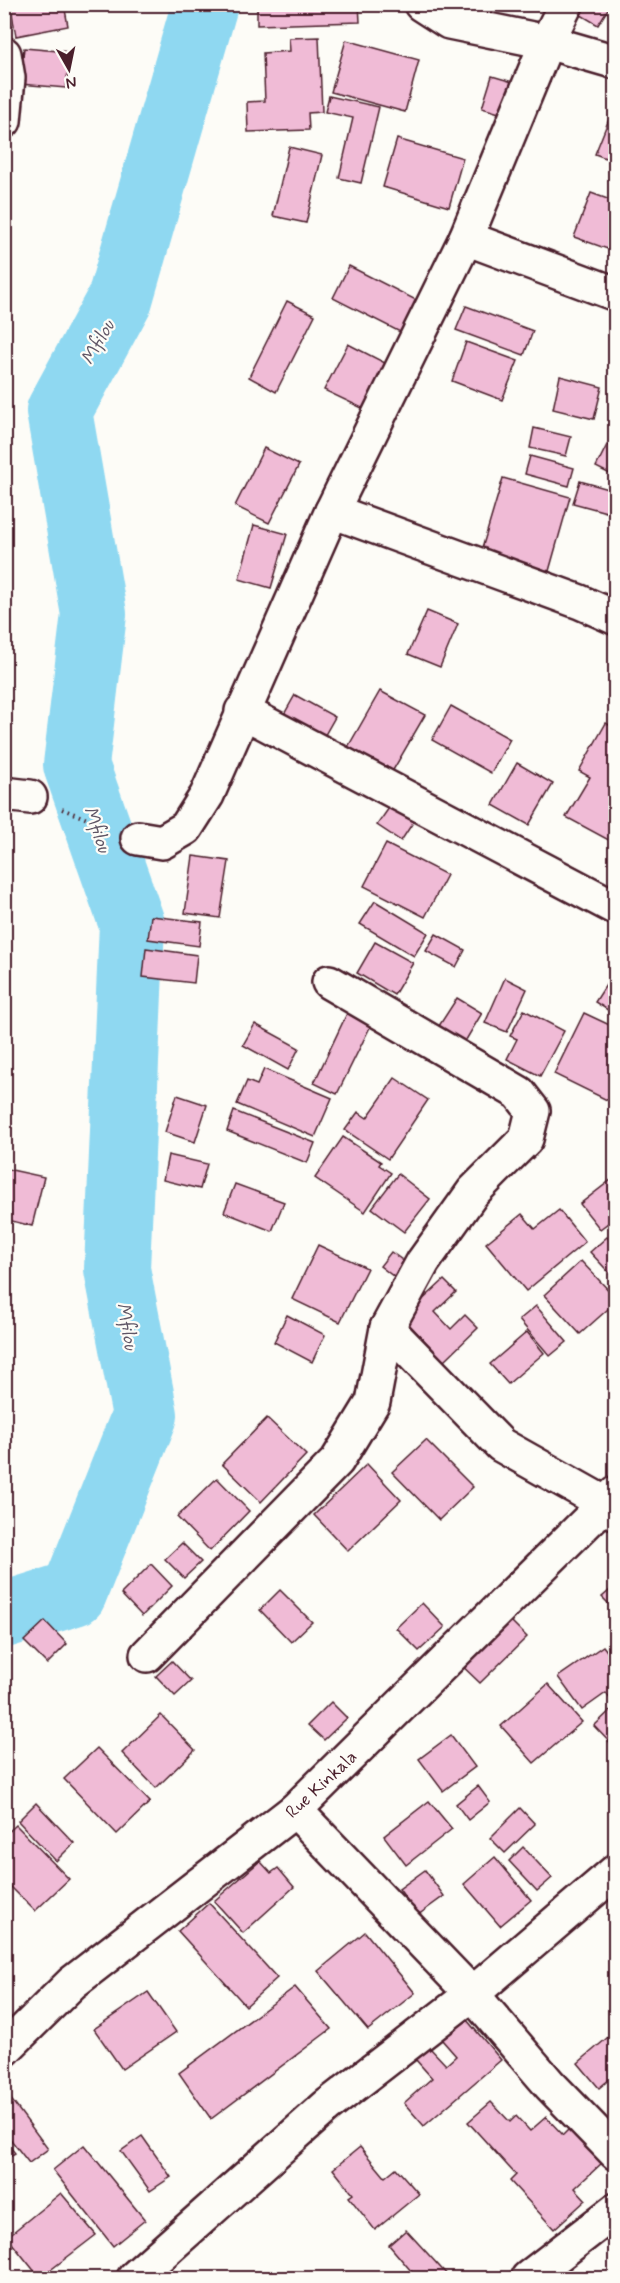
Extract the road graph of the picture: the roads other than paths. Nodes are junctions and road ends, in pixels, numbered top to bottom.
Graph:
1 (421, 4) edge
2 (566, 4) edge
3 (547, 42) junction
4 (4, 54) edge
5 (615, 62) edge
6 (4, 121) edge
7 (466, 238) junction
8 (615, 294) edge
9 (332, 511) junction
10 (615, 618) edge
11 (242, 711) junction
12 (138, 838) road end
13 (615, 908) edge
14 (329, 982) dead end
15 (387, 1328) junction
16 (612, 1503) edge
17 (147, 1655) dead end
18 (295, 1810) junction
19 (615, 1871) edge
20 (472, 1994) junction
21 (4, 2050) edge
22 (615, 2153) edge
23 (615, 2210) edge
24 (134, 2278) edge
25 (528, 2278) edge

1 - 3 street
2 - 3 street
3 - 5 street
3 - 7 street
4 - 6 street
7 - 8 street
7 - 9 street
9 - 10 street
9 - 11 street
11 - 12 street
11 - 13 street
14 - 15 street
15 - 16 street
15 - 17 street
16 - 18 street, Rue Kinkala
18 - 20 street
18 - 21 street, Rue Kinkala
19 - 20 street
20 - 22 street
20 - 24 street
23 - 25 street

